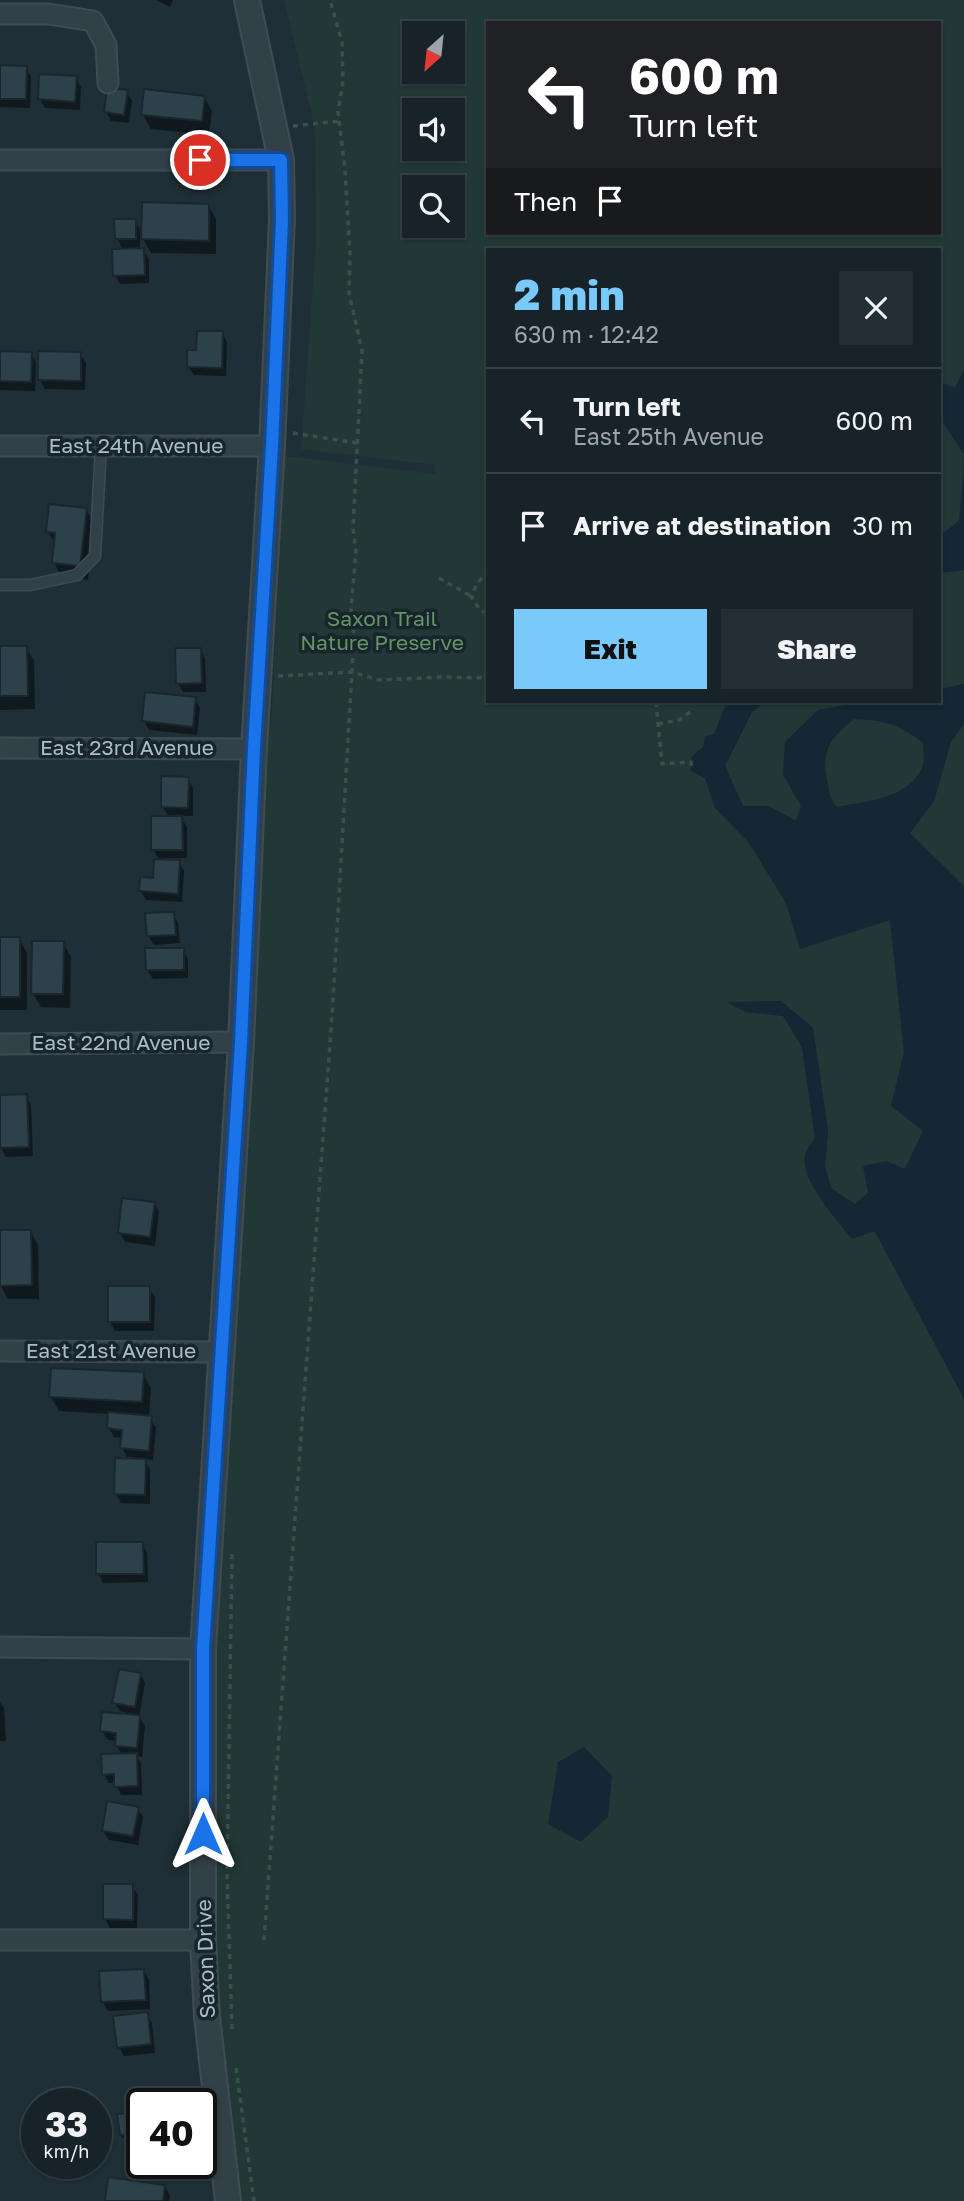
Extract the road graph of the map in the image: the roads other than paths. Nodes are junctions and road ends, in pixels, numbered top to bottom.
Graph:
1 (247, 0) edge
2 (0, 14) edge
3 (108, 83) dead end
4 (0, 160) edge
5 (281, 160) junction
6 (280, 439) junction
7 (0, 446) edge
8 (101, 446) junction
9 (0, 585) edge
10 (0, 748) edge
11 (254, 748) junction
12 (241, 1042) junction
13 (0, 1044) edge
14 (0, 1351) edge
15 (221, 1352) junction
16 (0, 1647) edge
17 (203, 1649) junction
18 (0, 1940) edge
19 (203, 1940) junction
20 (228, 2201) edge

1 - 5 street, Saxon Drive
2 - 3 street
4 - 5 street
5 - 6 street, Saxon Drive
6 - 8 street, East 24th Avenue
6 - 11 street, Saxon Drive
7 - 8 street, East 24th Avenue
8 - 9 lane
10 - 11 street, East 23rd Avenue
11 - 12 street, Saxon Drive
12 - 13 street, East 22nd Avenue
12 - 15 street, Saxon Drive
14 - 15 street, East 21st Avenue
15 - 17 street, Saxon Drive
16 - 17 street
17 - 19 street, Saxon Drive
18 - 19 street
19 - 20 street, Saxon Drive

